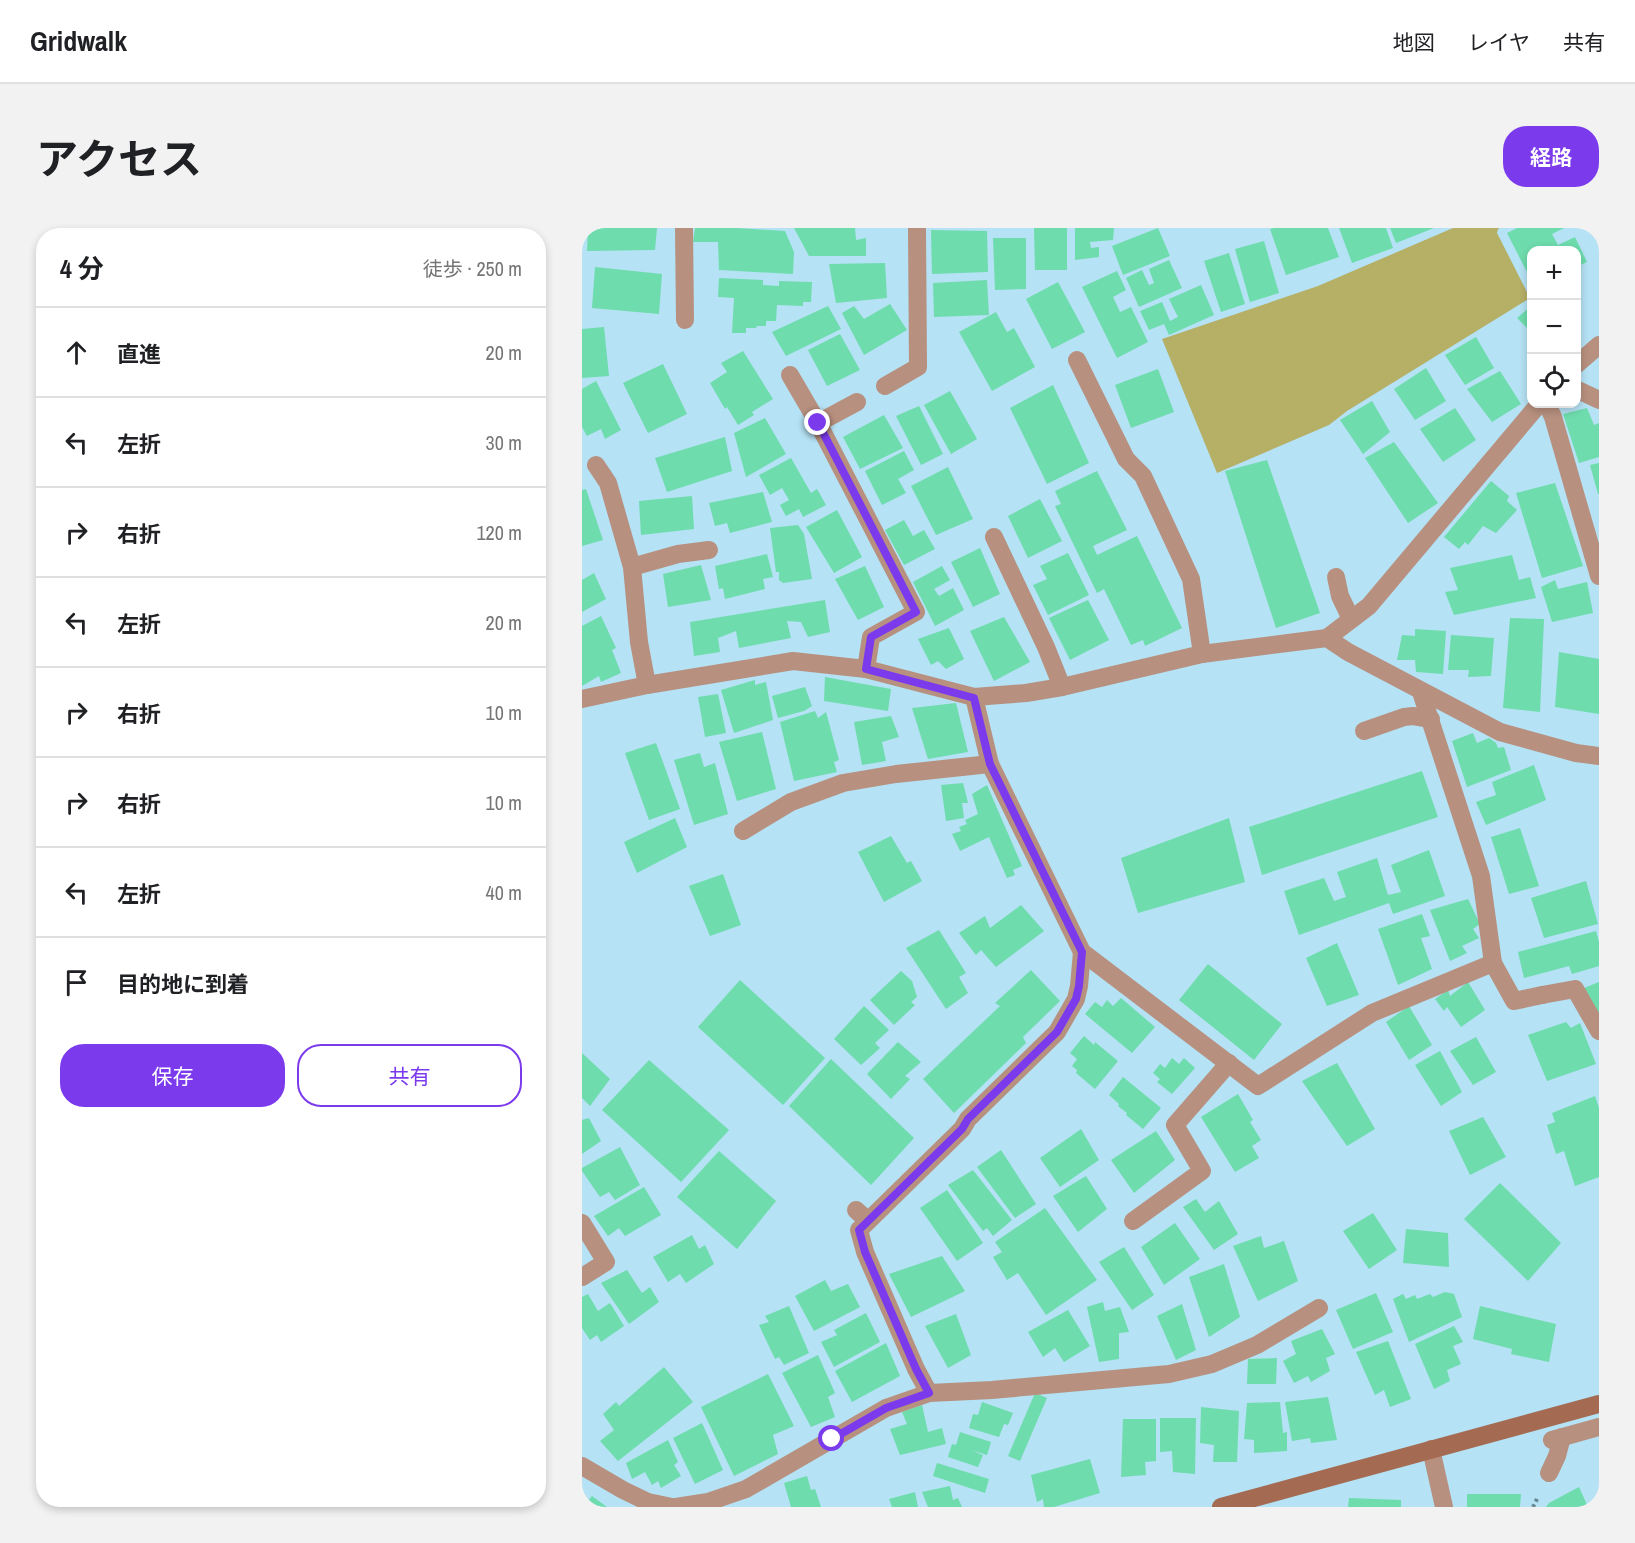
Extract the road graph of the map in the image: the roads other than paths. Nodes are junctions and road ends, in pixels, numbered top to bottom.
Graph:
1 (684, 228) edge
2 (917, 228) edge
3 (685, 320) dead end
4 (1599, 345) edge
5 (1077, 360) dead end
6 (1581, 360) edge
7 (790, 375) dead end
8 (885, 386) dead end
9 (1581, 391) edge
10 (1599, 400) edge
11 (857, 402) dead end
12 (1536, 408) edge
13 (1548, 408) edge
14 (818, 423) junction
15 (596, 465) dead end
16 (994, 537) dead end
17 (709, 550) dead end
18 (632, 567) junction
19 (1599, 576) edge
20 (1336, 577) dead end
21 (1351, 619) junction
22 (1327, 638) junction
23 (1202, 654) junction
24 (866, 669) junction
25 (647, 685) junction
26 (1062, 687) junction
27 (1421, 692) junction
28 (974, 698) junction
29 (582, 699) edge
30 (1431, 719) junction
31 (1364, 731) dead end
32 (1599, 756) edge
33 (990, 764) junction
34 (743, 831) dead end
35 (1082, 952) junction
36 (1493, 963) junction
37 (1599, 1031) edge
38 (1229, 1063) junction
39 (1133, 1221) dead end
40 (582, 1223) edge
41 (582, 1277) edge
42 (1319, 1308) dead end
43 (929, 1393) junction
44 (1599, 1404) edge
45 (1599, 1427) edge
46 (1431, 1449) junction
47 (582, 1466) edge
48 (1549, 1473) dead end
49 (674, 1507) edge
50 (1221, 1507) edge
51 (1444, 1507) edge

1 - 3 street
2 - 8 street
4 - 6 street
5 - 23 street
7 - 14 street
9 - 10 street
11 - 14 street
12 - 21 street
13 - 19 street
14 - 24 street
15 - 18 street
16 - 26 street
17 - 18 street
18 - 25 street
20 - 21 street
21 - 22 street
22 - 23 street
22 - 27 street
23 - 26 street
24 - 25 street
24 - 28 street
25 - 29 street
26 - 28 street
27 - 30 street
27 - 32 street
28 - 33 street
30 - 31 street
30 - 36 street
33 - 34 street
33 - 35 street
35 - 38 street
35 - 43 street
36 - 37 street
36 - 38 street
38 - 39 street
40 - 41 street
42 - 43 street
43 - 49 street
44 - 46 street
45 - 48 street
46 - 50 street
46 - 51 street
47 - 49 street

